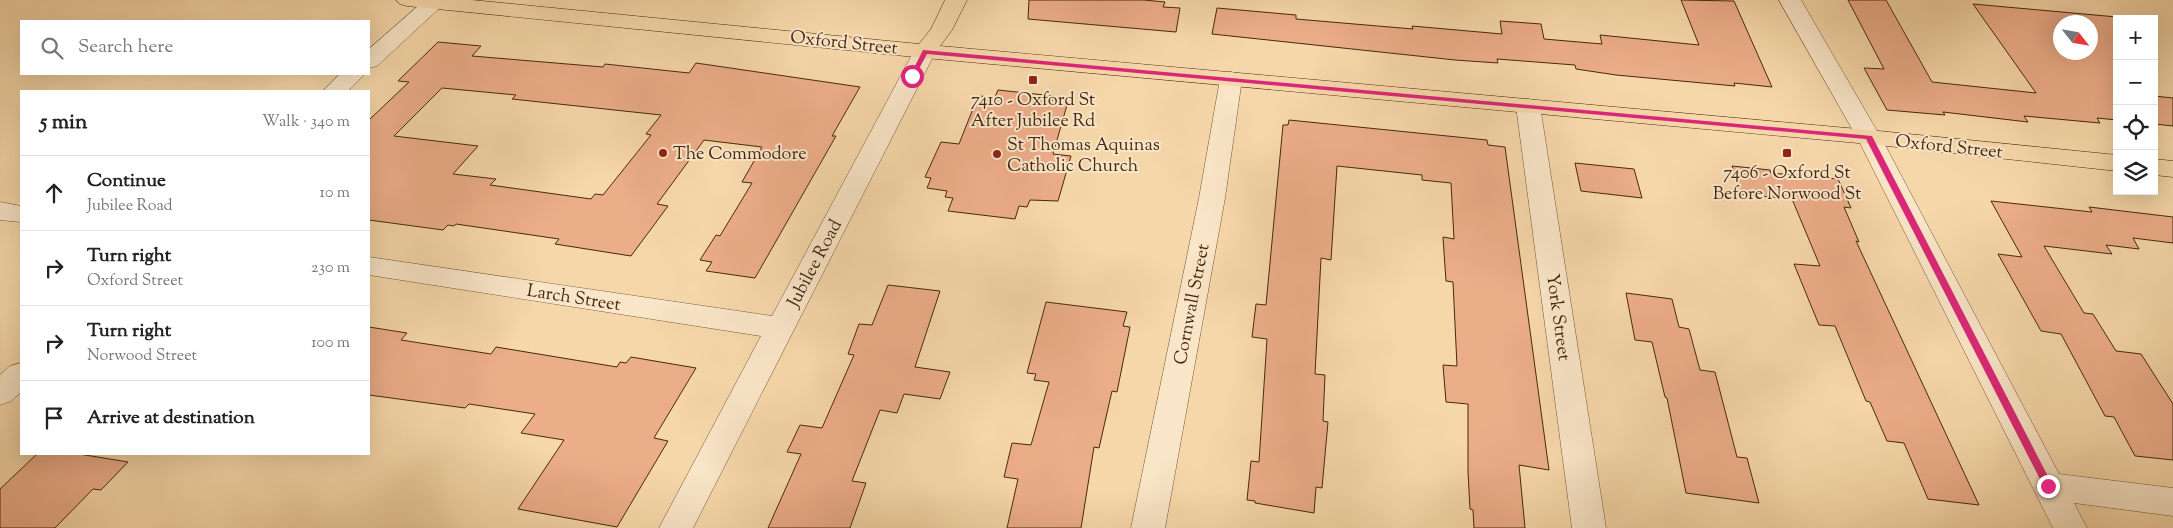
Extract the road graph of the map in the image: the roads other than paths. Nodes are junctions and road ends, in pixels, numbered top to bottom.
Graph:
1 (407, 0) edge
2 (956, 0) edge
3 (1790, 0) edge
4 (434, 3) junction
5 (925, 51) junction
6 (370, 60) edge
7 (353, 75) edge
8 (1231, 79) junction
9 (335, 90) edge
10 (1528, 106) junction
11 (1869, 137) junction
12 (2113, 163) edge
13 (2158, 167) edge
14 (2173, 169) edge
15 (0, 211) edge
16 (20, 214) edge
17 (370, 266) edge
18 (779, 328) junction
19 (20, 375) edge
20 (0, 393) edge
21 (2048, 486) junction
22 (2173, 502) edge
23 (676, 528) edge
24 (1148, 528) edge
25 (1589, 528) edge
26 (2070, 528) edge

1 - 4 main road, Oxford Street
2 - 5 main road, Jubilee Road
3 - 11 street
4 - 5 main road, Oxford Street
4 - 6 street
5 - 8 main road, Oxford Street
5 - 18 street, Jubilee Road
7 - 9 street
8 - 10 main road, Oxford Street
8 - 24 street, Cornwall Street
10 - 11 main road, Oxford Street
10 - 25 street, York Street
11 - 12 main road, Oxford Street
11 - 21 street
13 - 14 main road
15 - 16 street
17 - 18 street, Larch Street
18 - 23 street, Jubilee Road
19 - 20 street
21 - 22 street
21 - 26 street

